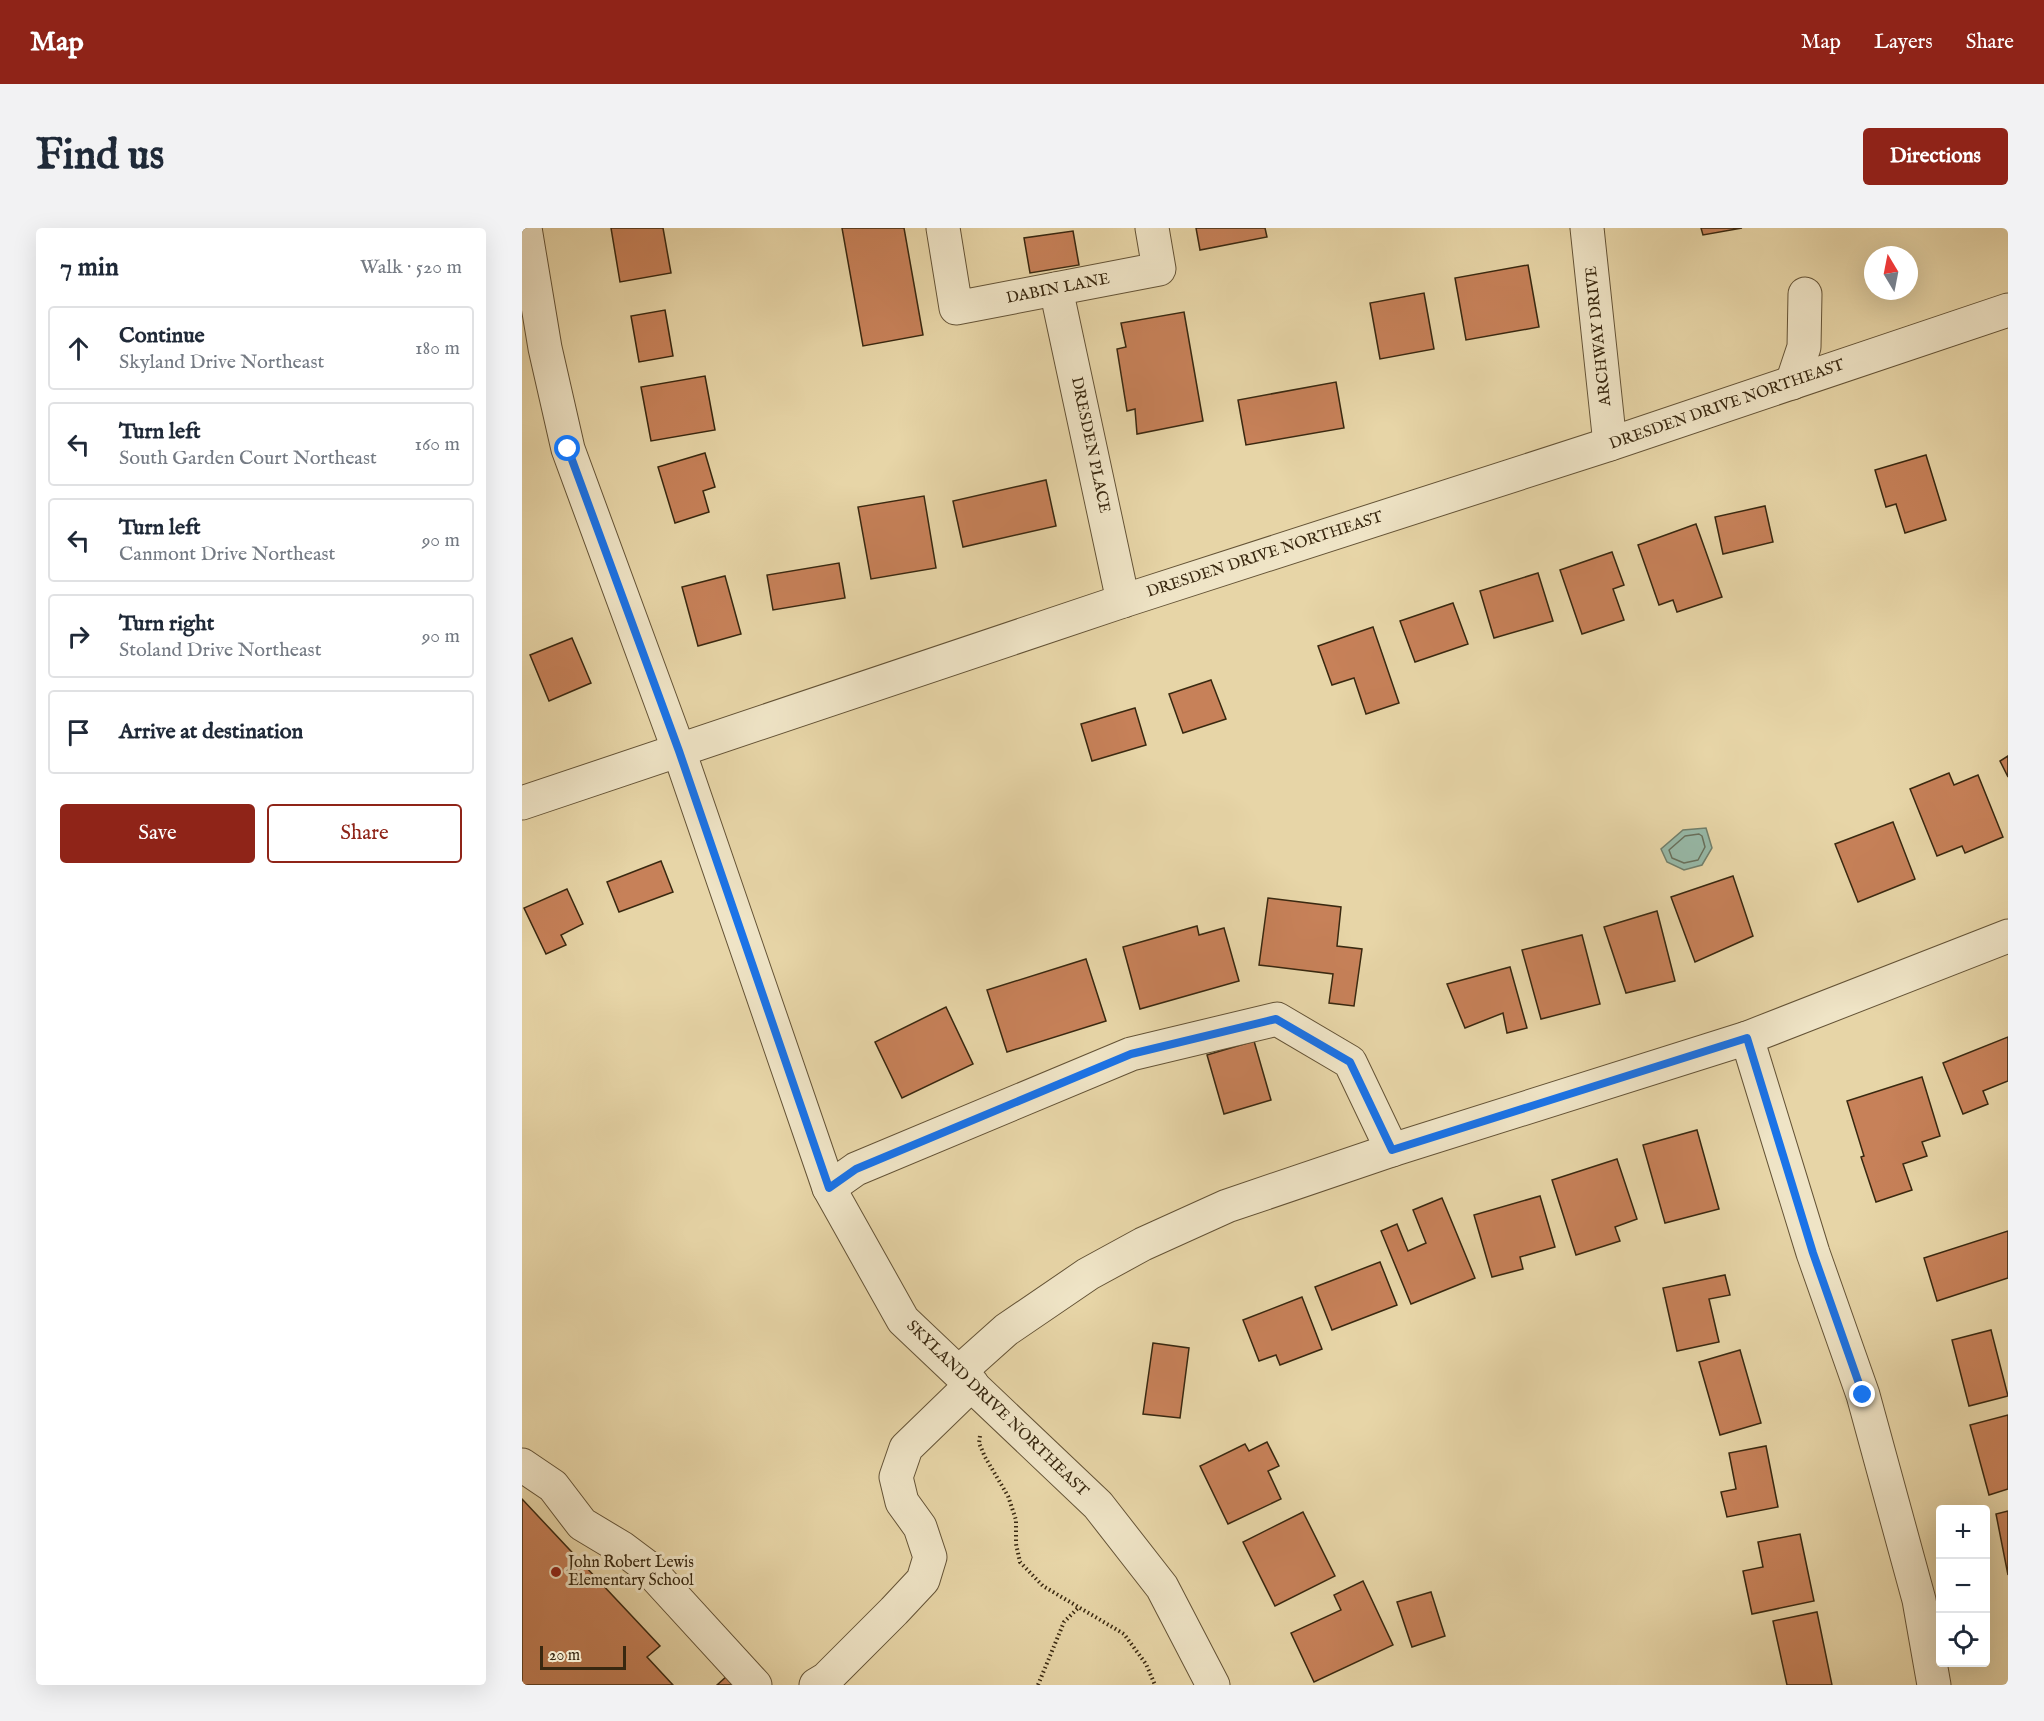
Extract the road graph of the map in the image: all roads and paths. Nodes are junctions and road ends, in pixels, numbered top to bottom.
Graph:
1 (525, 228) edge
2 (943, 228) edge
3 (1152, 228) edge
4 (1587, 228) edge
5 (1056, 289) junction
6 (1805, 294) dead end
7 (2008, 310) edge
8 (1792, 382) junction
9 (1610, 444) junction
10 (1123, 601) junction
11 (679, 751) junction
12 (522, 803) edge
13 (2008, 936) edge
14 (1747, 1038) junction
15 (1392, 1150) junction
16 (829, 1188) junction
17 (965, 1378) junction
18 (980, 1427) dead end
19 (522, 1465) edge
20 (1078, 1608) junction
21 (755, 1685) edge
22 (816, 1685) edge
23 (1038, 1685) edge
24 (1155, 1685) edge
25 (1213, 1685) edge
26 (1934, 1685) edge

1 - 11 street, SKYLAND DRIVE NORTHEAST
2 - 5 street, DABIN LANE
3 - 5 street, DABIN LANE
4 - 9 street, ARCHWAY DRIVE
5 - 10 street, DRESDEN PLACE
6 - 8 street
7 - 8 street, DRESDEN DRIVE NORTHEAST
8 - 9 street, DRESDEN DRIVE NORTHEAST
9 - 10 street, DRESDEN DRIVE NORTHEAST
10 - 11 street, DRESDEN DRIVE NORTHEAST
11 - 12 street, DRESDEN DRIVE NORTHEAST
11 - 16 street, SKYLAND DRIVE NORTHEAST
13 - 14 street
14 - 15 street
14 - 26 street
15 - 16 street
15 - 17 street
16 - 17 street, SKYLAND DRIVE NORTHEAST
17 - 22 street
17 - 25 street, SKYLAND DRIVE NORTHEAST
18 - 20 path
19 - 21 street
20 - 23 path
20 - 24 path

